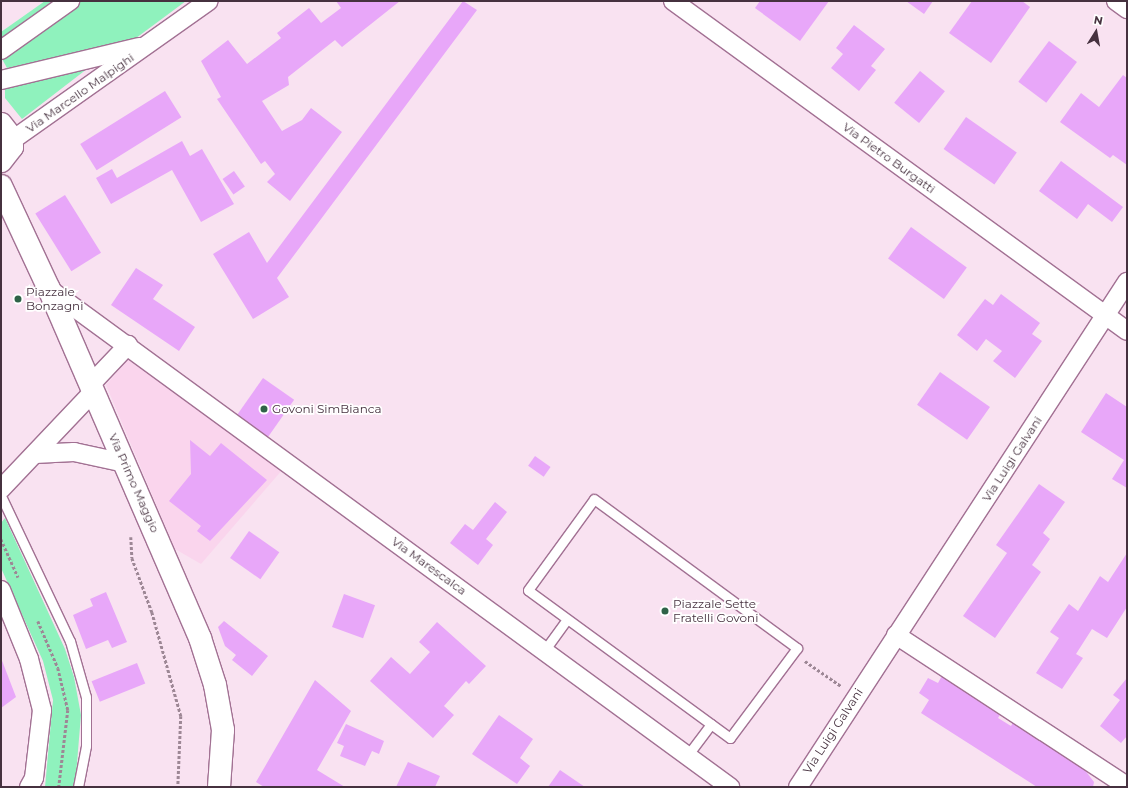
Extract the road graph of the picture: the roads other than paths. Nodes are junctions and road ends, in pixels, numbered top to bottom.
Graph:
1 (70, 1) edge
2 (210, 1) edge
3 (673, 1) edge
4 (1116, 1) edge
5 (1127, 9) edge
6 (150, 44) junction
7 (1, 50) edge
8 (1, 80) edge
9 (5, 145) edge
10 (2, 188) edge
11 (1127, 282) edge
12 (49, 289) junction
13 (1106, 316) junction
14 (1127, 331) edge
15 (128, 345) junction
16 (92, 388) junction
17 (36, 454) junction
18 (125, 463) junction
19 (1, 488) edge
20 (1, 496) edge
21 (1, 590) edge
22 (567, 619) junction
23 (896, 635) junction
24 (544, 651) junction
25 (711, 724) junction
26 (688, 756) junction
27 (1127, 786) edge
28 (29, 787) edge
29 (78, 787) edge
30 (219, 787) edge
31 (730, 787) edge
32 (798, 787) edge

1 - 7 street
2 - 6 street, Via Marcello Malpighi
3 - 13 street, Via Pietro Burgatti
4 - 5 street
6 - 8 street, Via Marcello Malpighi
6 - 9 street, Via Marcello Malpighi
9 - 10 main road, Via Primo Maggio
10 - 12 main road, Via Primo Maggio
11 - 13 street, Via Luigi Galvani
12 - 15 street, Via Marescalca
12 - 16 main road, Via Primo Maggio
13 - 14 street, Via Pietro Burgatti
13 - 23 street, Via Luigi Galvani
15 - 16 street
15 - 24 street, Via Marescalca
16 - 17 street
16 - 18 main road, Via Primo Maggio
17 - 18 street
17 - 19 street
18 - 30 main road, Via Primo Maggio
20 - 29 lane
21 - 28 street
22 - 24 lane
22 - 25 lane
22 - 25 lane
23 - 27 street
23 - 32 street, Via Luigi Galvani
24 - 26 street, Via Marescalca
25 - 26 lane
26 - 31 street, Via Marescalca

